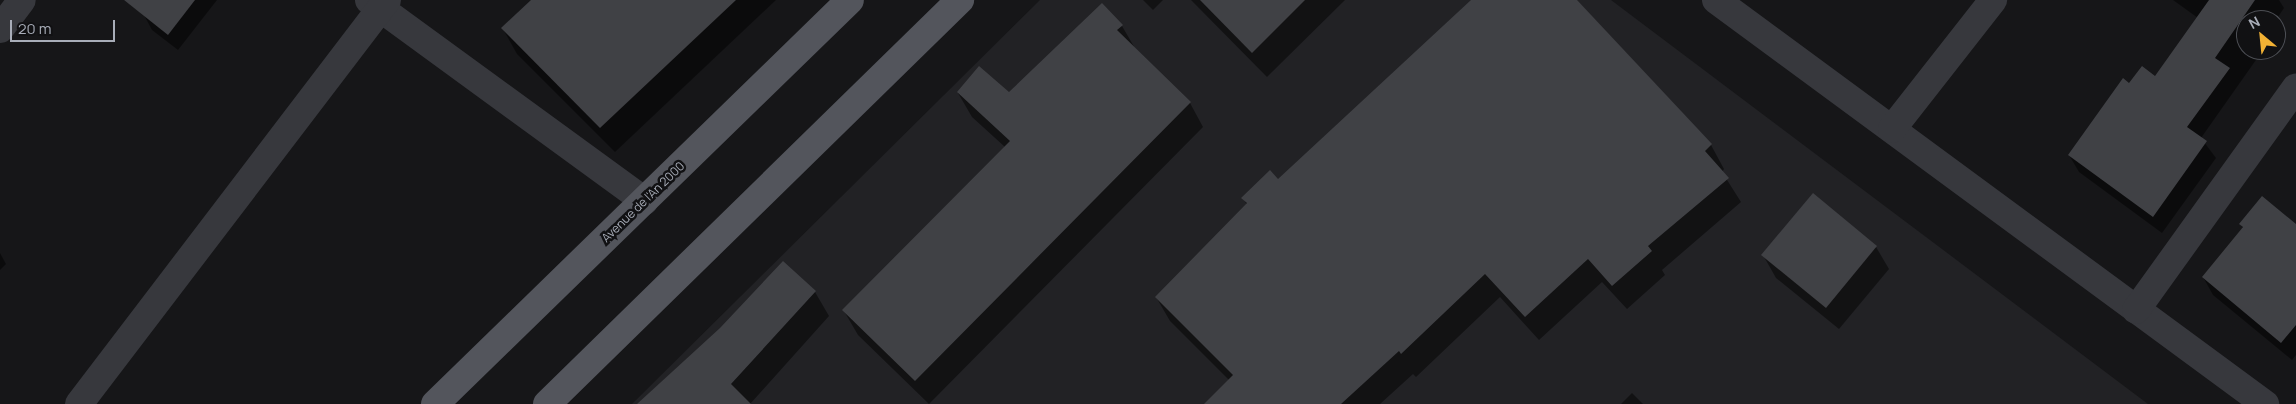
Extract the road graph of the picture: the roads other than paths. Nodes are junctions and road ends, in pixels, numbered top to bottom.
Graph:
1 (22, 0) edge
2 (850, 0) edge
3 (960, 0) edge
4 (1716, 0) edge
5 (1993, 0) edge
6 (379, 3) edge
7 (0, 29) edge
8 (2296, 87) edge
9 (1892, 129) junction
10 (644, 201) junction
11 (2136, 310) junction
12 (79, 404) edge
13 (435, 404) edge
14 (547, 404) edge
15 (2265, 404) edge

1 - 7 street
2 - 10 main road, Avenue de l'An 2000
3 - 14 main road
4 - 9 street
5 - 9 street
6 - 10 street
6 - 12 street
8 - 11 street
9 - 11 street
10 - 13 main road, Avenue de l'An 2000
11 - 15 street

